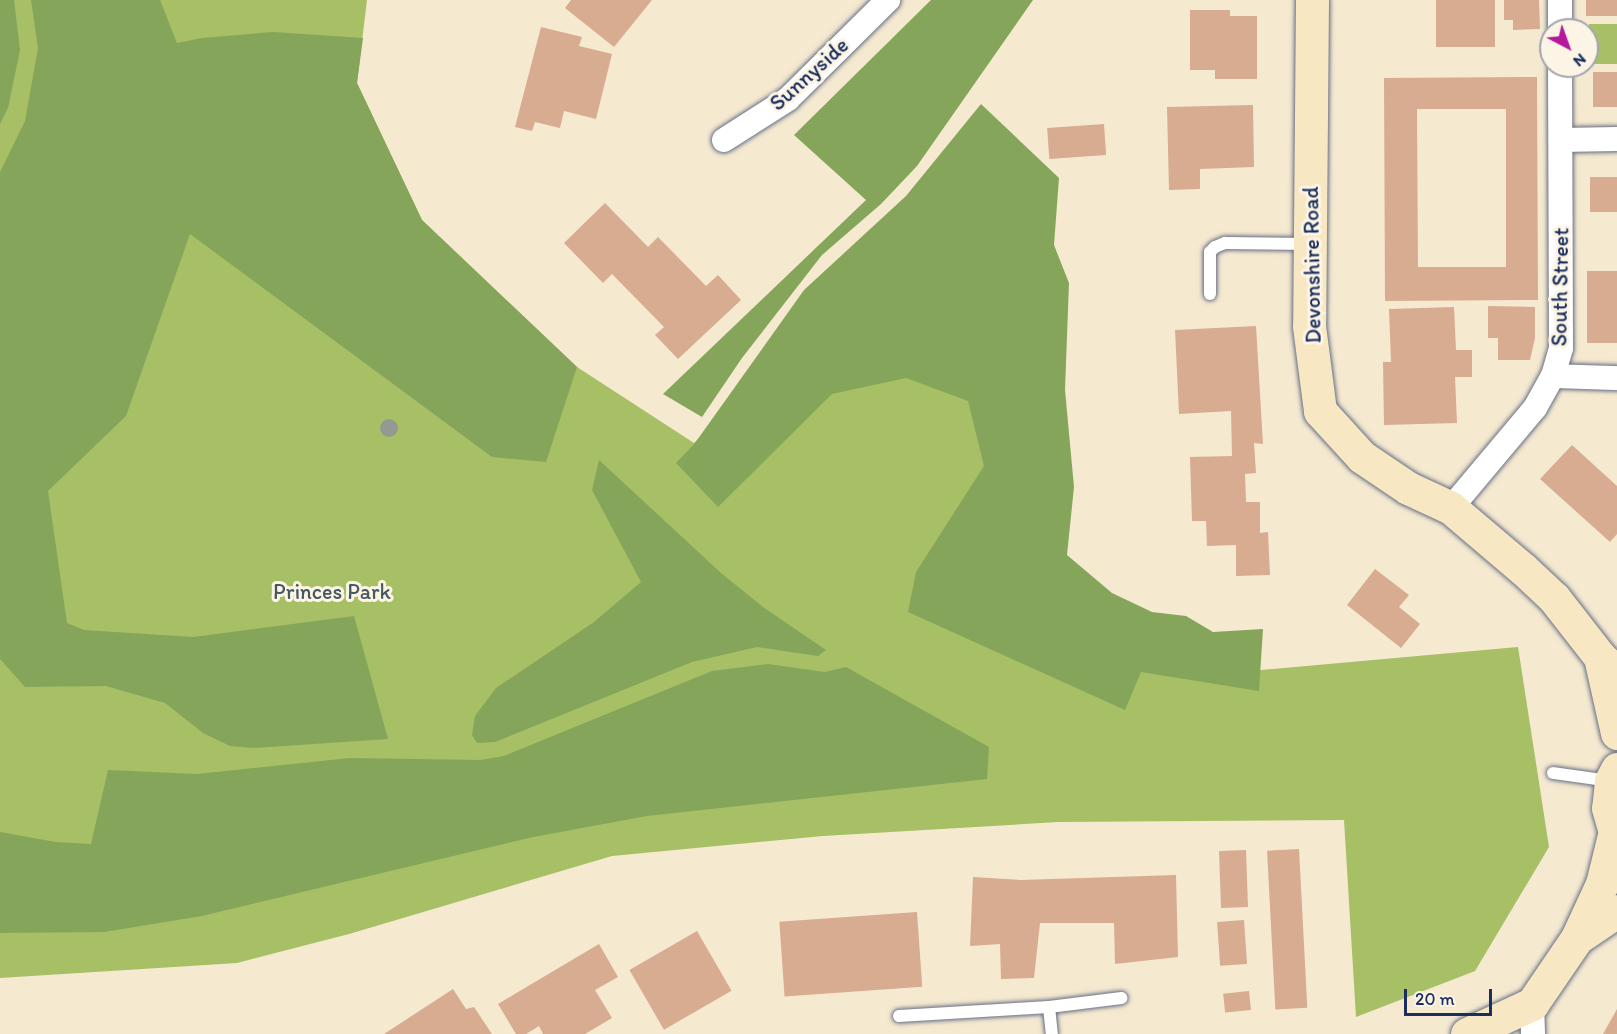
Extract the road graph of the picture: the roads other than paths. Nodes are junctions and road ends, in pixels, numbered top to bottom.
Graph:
1 (888, 0) edge
2 (1312, 0) edge
3 (1560, 0) edge
4 (1560, 18) edge
5 (1560, 78) edge
6 (1617, 139) edge
7 (724, 140) dead end
8 (1561, 140) junction
9 (1310, 244) junction
10 (1210, 294) dead end
11 (1553, 376) junction
12 (1617, 378) edge
13 (1450, 508) junction
14 (1608, 665) edge
15 (1617, 733) edge
16 (1554, 773) dead end
17 (1614, 775) edge
18 (1615, 837) edge
19 (1617, 911) edge
20 (1577, 938) junction
21 (1121, 998) dead end
22 (1049, 1007) junction
23 (899, 1016) dead end
24 (1533, 1019) edge
25 (1052, 1034) edge
26 (1467, 1034) edge

1 - 7 street, Sunnyside
2 - 9 main road, Devonshire Road
3 - 4 street
5 - 8 street, South Street
6 - 8 street
8 - 11 street, South Street
9 - 10 lane
9 - 13 main road, Devonshire Road
11 - 12 street
11 - 13 street, South Street
13 - 14 main road, Devonshire Road
14 - 15 main road
16 - 17 lane
17 - 18 main road
18 - 20 main road
19 - 20 main road
20 - 24 main road
21 - 22 lane
22 - 23 lane
22 - 25 lane
24 - 26 main road

